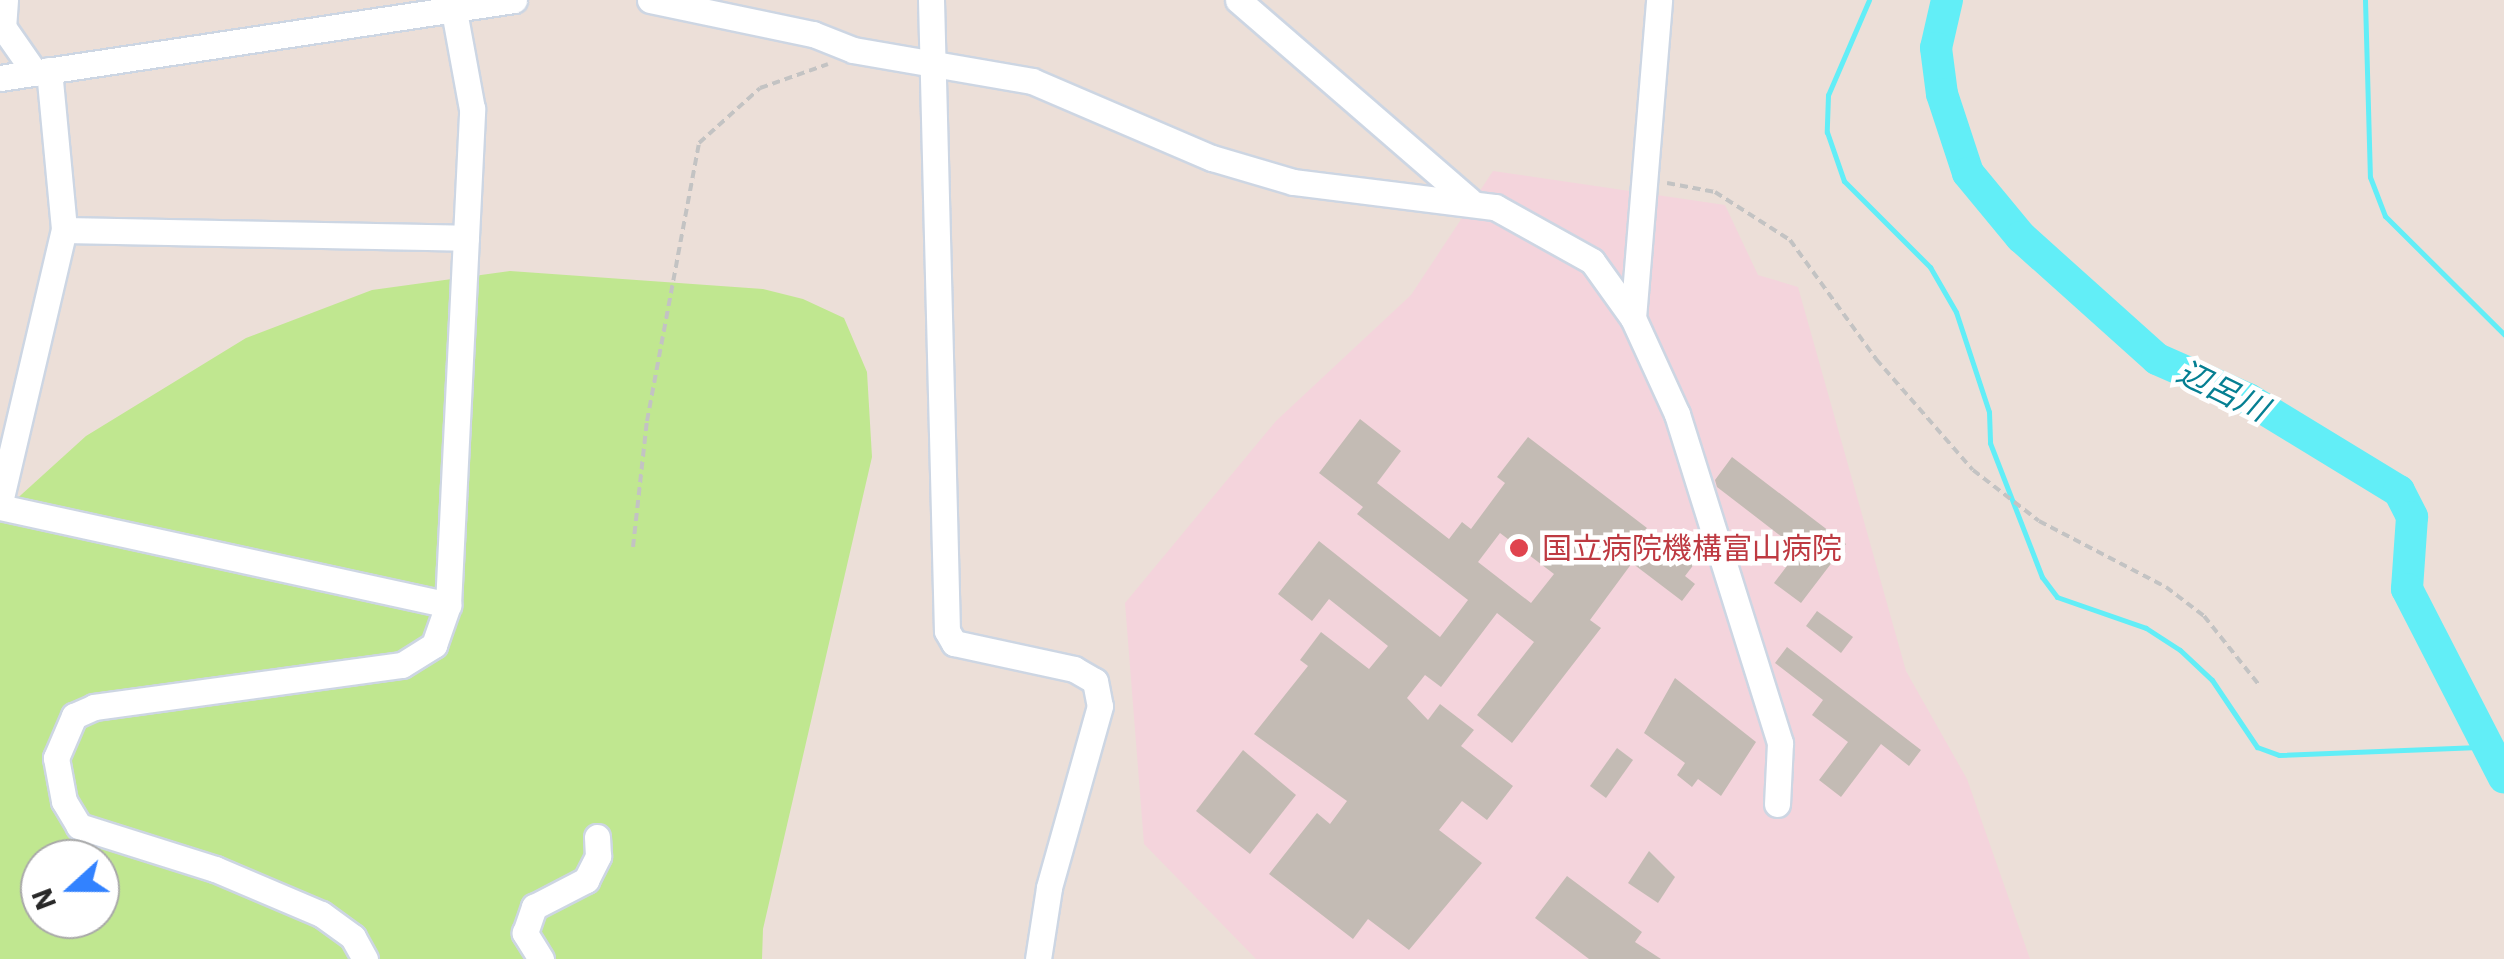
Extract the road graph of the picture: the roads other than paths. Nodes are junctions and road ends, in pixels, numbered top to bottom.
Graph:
1 (5, 0) edge
2 (514, 0) edge
3 (650, 0) edge
4 (932, 0) edge
5 (1238, 0) edge
6 (1659, 0) edge
7 (454, 5) edge
8 (932, 66) junction
9 (42, 71) junction
10 (0, 78) edge
11 (1469, 200) junction
12 (64, 230) junction
13 (466, 238) junction
14 (1633, 318) junction
15 (0, 504) edge
16 (448, 605) junction
17 (1777, 804) dead end
18 (598, 837) dead end
19 (366, 959) edge
20 (542, 959) edge
21 (1038, 959) edge

1 - 9 street
2 - 7 street
3 - 8 street
4 - 8 street
5 - 11 street
6 - 14 street
7 - 9 street
7 - 13 street
8 - 11 street
8 - 21 street
9 - 10 street
9 - 12 street
11 - 14 street
12 - 13 street
12 - 15 street
13 - 16 street
14 - 17 street
15 - 16 street
16 - 19 street
18 - 20 street

